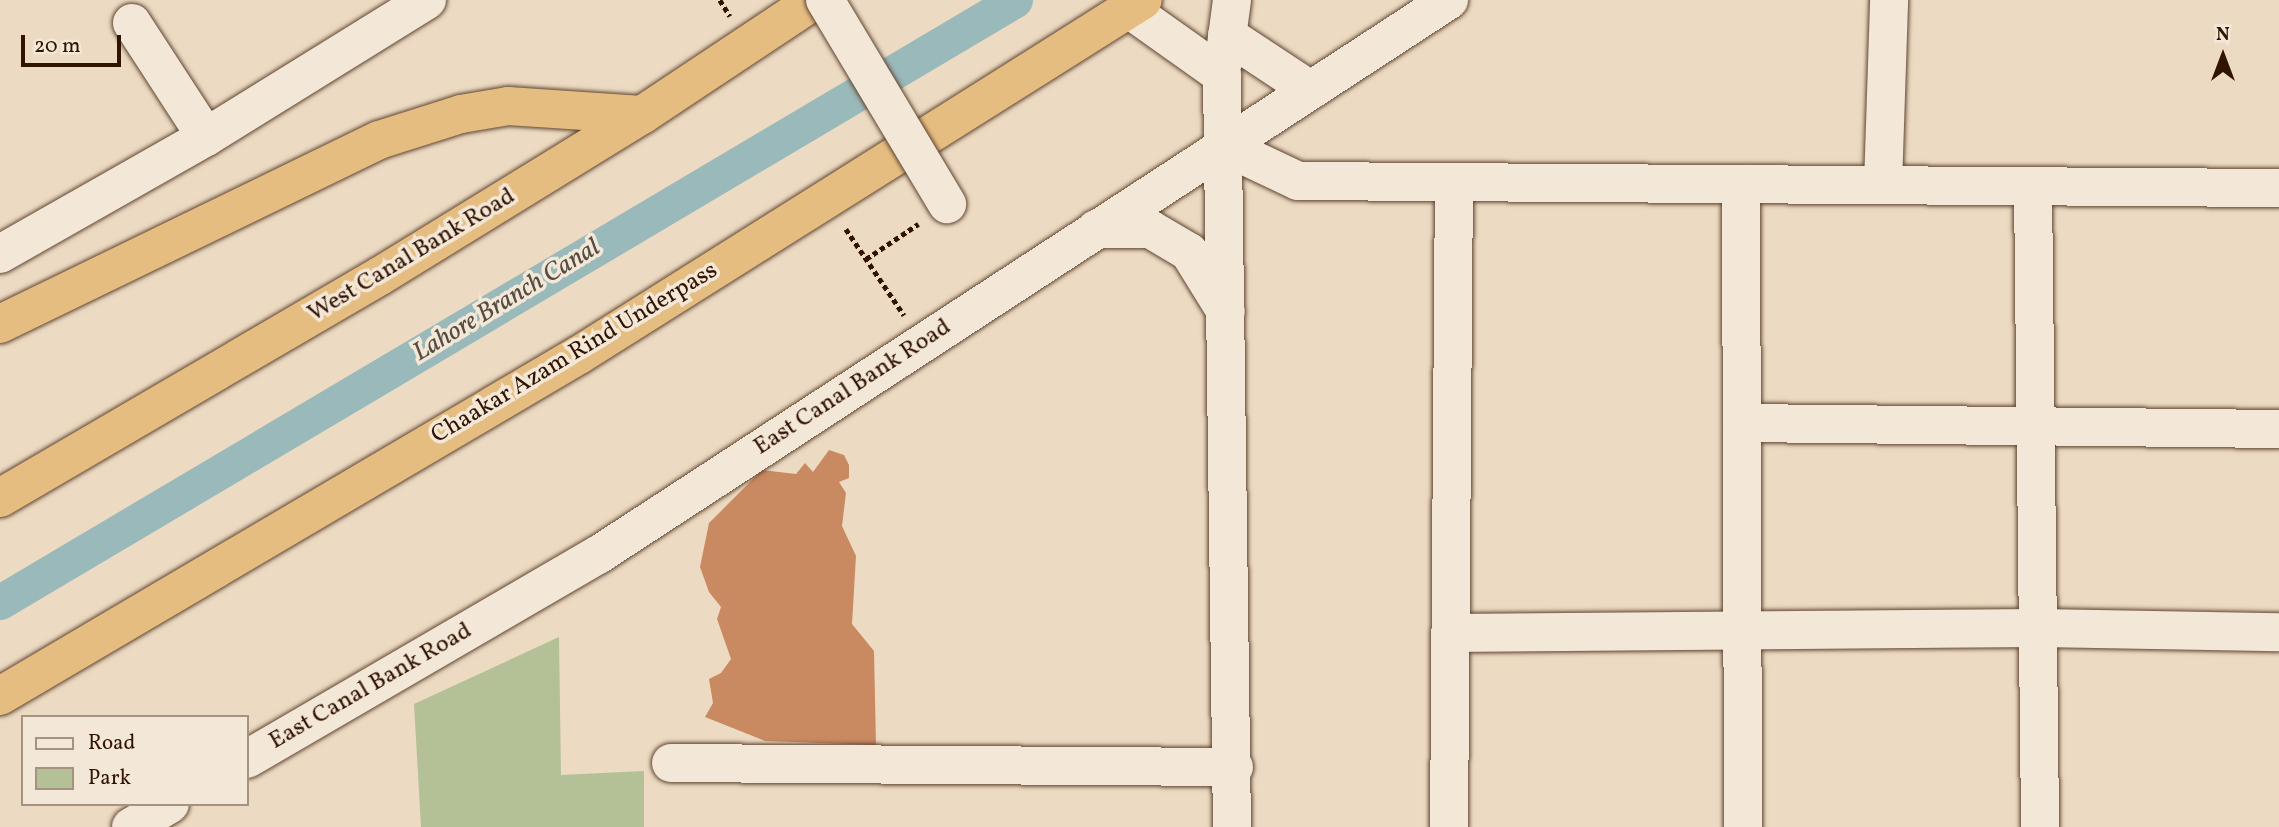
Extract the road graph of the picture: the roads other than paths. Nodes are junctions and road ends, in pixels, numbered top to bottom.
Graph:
1 (427, 0) edge
2 (815, 0) edge
3 (825, 0) edge
4 (1449, 0) edge
5 (1889, 0) edge
6 (1136, 4) edge
7 (1230, 18) edge
8 (132, 23) dead end
9 (1222, 75) junction
10 (1310, 90) junction
11 (642, 115) junction
12 (206, 138) junction
13 (1224, 146) junction
14 (1454, 182) junction
15 (1741, 184) junction
16 (1883, 185) junction
17 (2033, 186) junction
18 (2279, 188) edge
19 (947, 204) road end
20 (1097, 229) junction
21 (0, 254) edge
22 (1227, 315) junction
23 (0, 324) edge
24 (1742, 423) junction
25 (2036, 427) junction
26 (2279, 429) edge
27 (0, 498) edge
28 (2040, 628) junction
29 (1742, 632) junction
30 (2279, 632) edge
31 (1450, 633) junction
32 (0, 696) edge
33 (248, 758) edge
34 (671, 763) dead end
35 (1234, 767) junction
36 (167, 806) edge
37 (131, 827) edge
38 (1233, 827) edge
39 (1448, 827) edge
40 (1743, 827) edge
41 (2040, 827) edge

1 - 12 street
2 - 11 highway, West Canal Bank Road
3 - 19 street, bridge
4 - 10 street, East Canal Bank Road
5 - 16 street
6 - 9 street
6 - 32 highway, Chaakar Azam Rind Underpass
7 - 9 street
7 - 10 street
8 - 12 street
9 - 13 street
10 - 13 street, East Canal Bank Road
11 - 23 highway
11 - 27 highway, West Canal Bank Road
12 - 21 street
13 - 14 street
13 - 20 street, East Canal Bank Road
13 - 22 street
14 - 15 street
14 - 31 street
15 - 16 street
15 - 24 street
16 - 17 street
17 - 18 street
17 - 25 street
20 - 22 street
20 - 33 street, East Canal Bank Road
22 - 35 street
24 - 25 street
24 - 29 street
25 - 26 street
25 - 28 street
28 - 29 street
28 - 30 street
28 - 41 street
29 - 31 street
29 - 40 street
31 - 39 street
34 - 35 street
35 - 38 street
36 - 37 street

